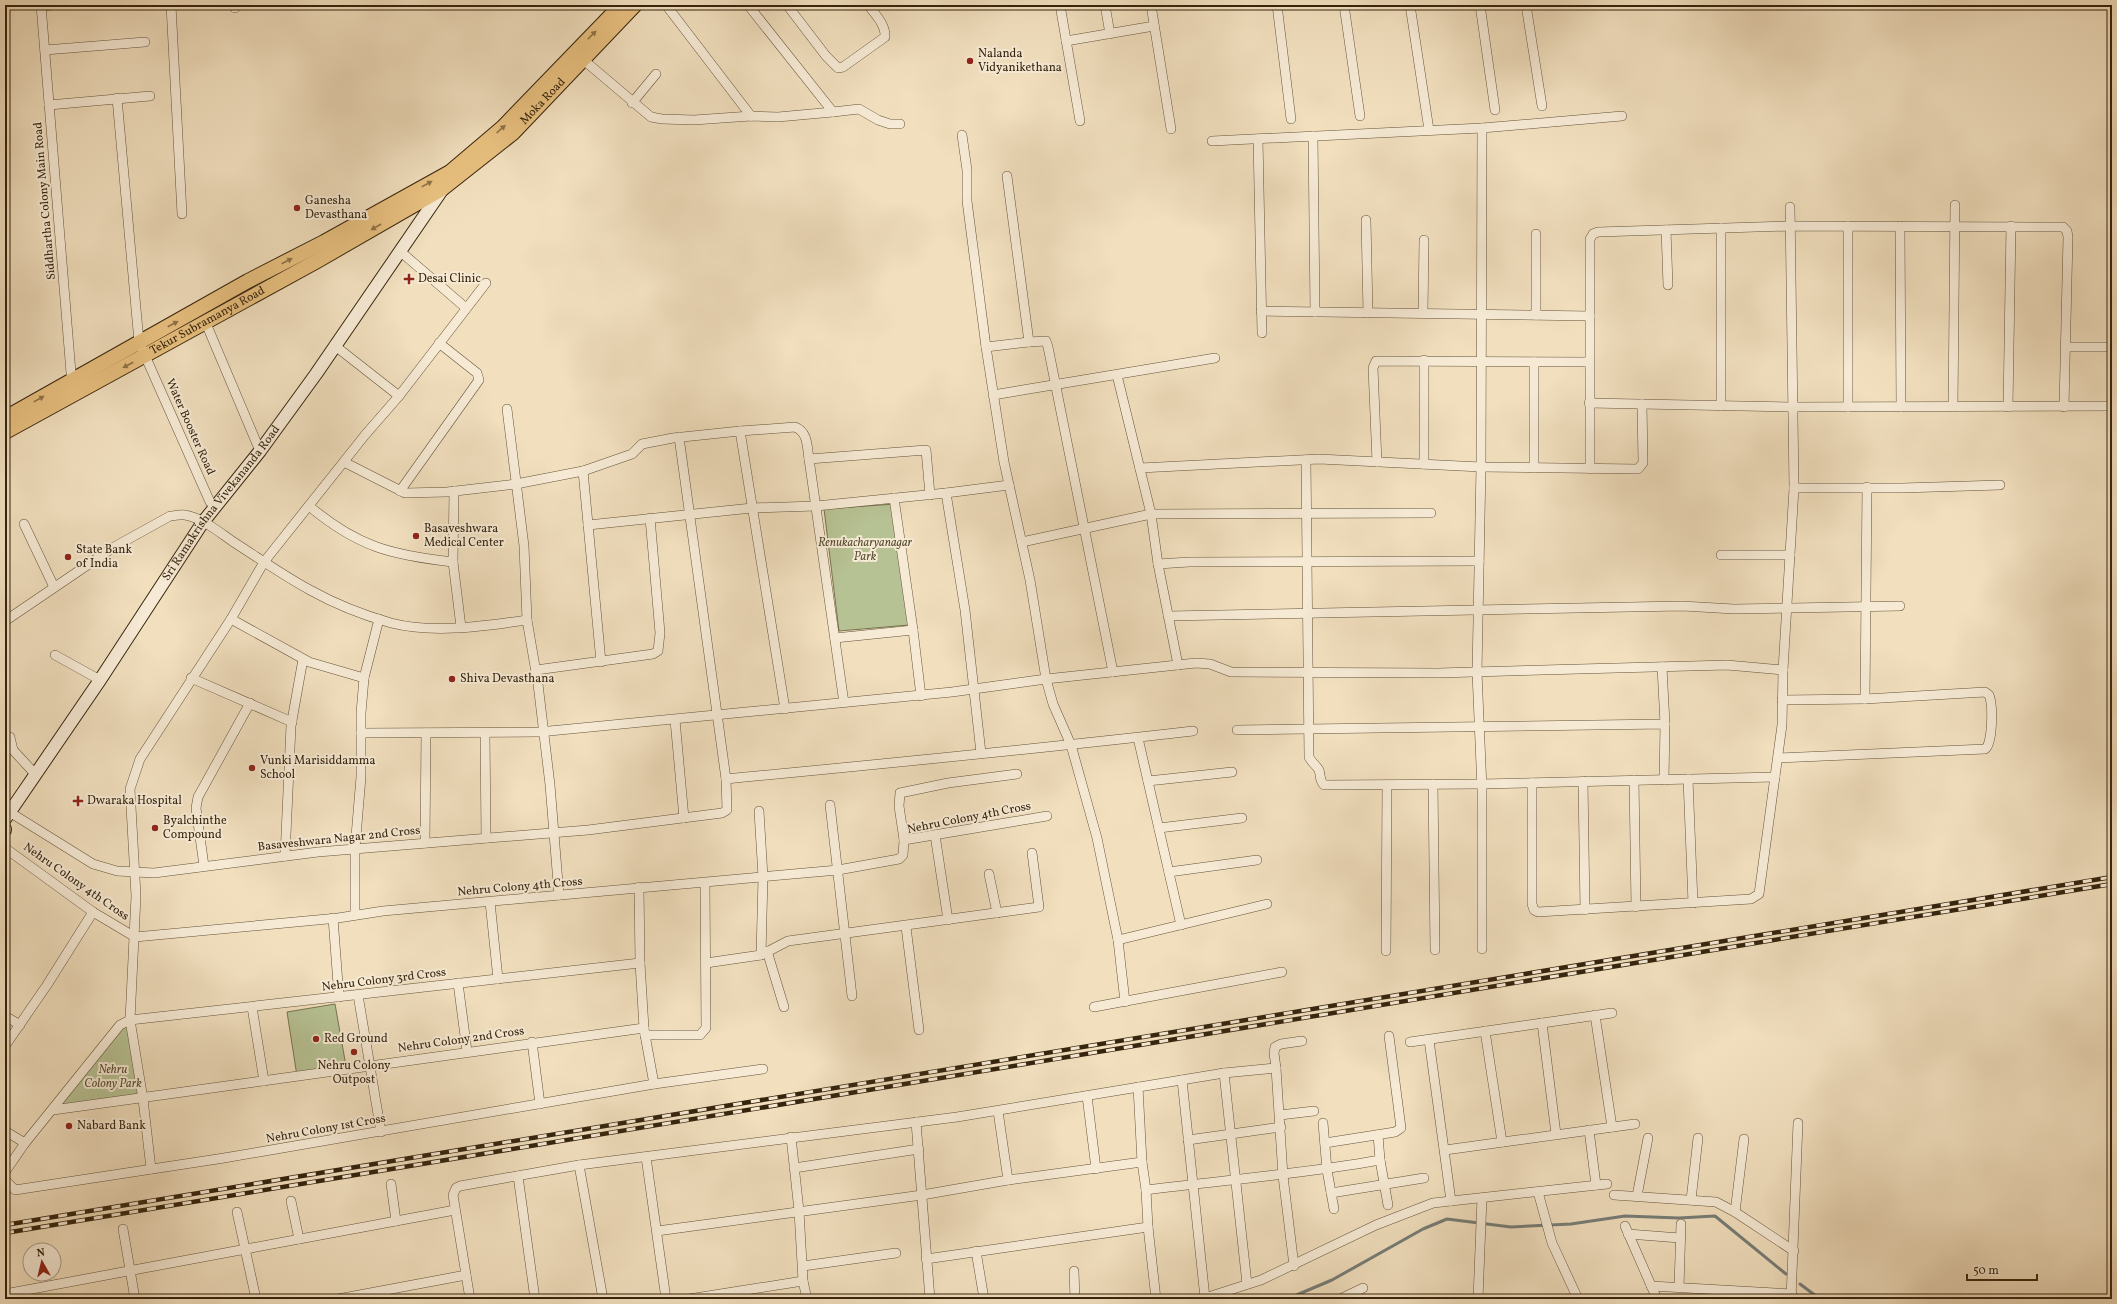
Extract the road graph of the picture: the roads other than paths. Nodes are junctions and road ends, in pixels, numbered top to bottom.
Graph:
1 (41, 5) edge
2 (52, 5) edge
3 (171, 5) edge
4 (621, 5) edge
5 (635, 5) edge
6 (666, 5) edge
7 (748, 5) edge
8 (788, 5) edge
9 (868, 5) edge
10 (1060, 5) edge
11 (1105, 5) edge
12 (1151, 5) edge
13 (1277, 5) edge
14 (1344, 5) edge
15 (1410, 5) edge
16 (1480, 5) edge
17 (1526, 5) edge
18 (1154, 26) junction
19 (1110, 34) junction
20 (1066, 41) junction
21 (145, 42) dead end
22 (45, 50) junction
23 (579, 56) junction
24 (656, 74) dead end
25 (150, 96) dead end
26 (117, 98) junction
27 (632, 103) junction
28 (49, 105) junction
29 (1542, 106) dead end
30 (1495, 110) dead end
31 (833, 112) junction
32 (751, 116) junction
33 (1360, 116) dead end
34 (1622, 116) dead end
35 (1292, 118) dead end
36 (1080, 121) dead end
37 (900, 124) dead end
38 (1482, 128) junction
39 (1171, 129) dead end
40 (1429, 130) junction
41 (962, 135) dead end
42 (1313, 136) junction
43 (1258, 139) junction
44 (1212, 141) dead end
45 (450, 172) junction
46 (1007, 176) dead end
47 (442, 189) junction
48 (407, 202) junction
49 (1955, 205) dead end
50 (1790, 207) dead end
51 (182, 214) dead end
52 (1366, 220) dead end
53 (1790, 226) junction
54 (1848, 226) junction
55 (1900, 226) junction
56 (1954, 226) junction
57 (2011, 226) junction
58 (1721, 228) junction
59 (1666, 230) junction
60 (1536, 234) dead end
61 (1424, 240) dead end
62 (401, 252) junction
63 (486, 283) dead end
64 (1668, 285) dead end
65 (466, 308) junction
66 (1261, 311) junction
67 (1315, 312) junction
68 (1368, 313) junction
69 (1424, 314) junction
70 (1481, 314) junction
71 (1536, 315) junction
72 (1590, 316) junction
73 (205, 321) junction
74 (1262, 333) dead end
75 (139, 342) junction
76 (1029, 342) junction
77 (439, 343) junction
78 (334, 345) junction
79 (986, 347) junction
80 (2066, 347) junction
81 (2112, 347) edge
82 (144, 356) junction
83 (1215, 358) dead end
84 (1424, 360) junction
85 (1481, 361) junction
86 (1534, 362) junction
87 (1589, 362) junction
88 (1117, 375) junction
89 (1056, 386) junction
90 (73, 388) junction
91 (993, 395) junction
92 (399, 396) junction
93 (1589, 403) junction
94 (1642, 404) junction
95 (1721, 406) junction
96 (2112, 406) edge
97 (1792, 407) junction
98 (1848, 407) junction
99 (1901, 407) junction
100 (1953, 407) junction
101 (2008, 407) junction
102 (2064, 407) junction
103 (507, 409) dead end
104 (5, 418) edge
105 (740, 431) junction
106 (5, 432) edge
107 (679, 437) junction
108 (260, 451) junction
109 (809, 459) junction
110 (1306, 460) junction
111 (344, 462) junction
112 (1377, 462) junction
113 (1424, 464) junction
114 (1481, 467) junction
115 (1140, 468) junction
116 (1534, 468) junction
117 (1590, 469) junction
118 (583, 471) junction
119 (516, 484) junction
120 (1009, 485) junction
121 (2000, 485) dead end
122 (1867, 487) junction
123 (1794, 488) junction
124 (400, 491) junction
125 (454, 491) junction
126 (946, 493) junction
127 (930, 495) junction
128 (894, 498) junction
129 (216, 506) junction
130 (309, 506) junction
131 (816, 506) junction
132 (752, 508) junction
133 (1307, 513) junction
134 (1431, 513) dead end
135 (690, 514) junction
136 (1151, 514) junction
137 (650, 518) junction
138 (203, 522) junction
139 (24, 524) dead end
140 (588, 525) junction
141 (1084, 529) junction
142 (1022, 542) junction
143 (1721, 555) dead end
144 (1790, 555) junction
145 (1478, 561) junction
146 (264, 562) junction
147 (453, 562) junction
148 (1308, 562) junction
149 (1158, 564) junction
150 (54, 587) junction
151 (1900, 606) dead end
152 (1864, 607) junction
153 (1787, 608) junction
154 (1478, 611) junction
155 (1308, 613) junction
156 (1168, 616) junction
157 (6, 617) edge
158 (231, 619) junction
159 (379, 619) junction
160 (527, 620) junction
161 (461, 627) junction
162 (913, 630) junction
163 (835, 638) junction
164 (55, 655) dead end
165 (303, 659) junction
166 (601, 662) junction
167 (1178, 665) junction
168 (1662, 667) junction
169 (536, 670) junction
170 (1783, 670) junction
171 (1113, 672) junction
172 (1308, 672) junction
173 (1477, 672) junction
174 (191, 678) junction
175 (364, 678) junction
176 (1046, 679) junction
177 (100, 680) junction
178 (974, 689) junction
179 (921, 696) junction
180 (1865, 699) junction
181 (1782, 700) junction
182 (250, 703) junction
183 (844, 704) junction
184 (785, 709) junction
185 (717, 716) junction
186 (674, 720) junction
187 (292, 722) junction
188 (1665, 724) junction
189 (1478, 728) junction
190 (1309, 729) junction
191 (1237, 730) dead end
192 (1193, 731) dead end
193 (543, 732) junction
194 (361, 733) junction
195 (426, 733) junction
196 (485, 733) junction
197 (10, 737) dead end
198 (1138, 738) junction
199 (1071, 745) junction
200 (981, 753) junction
201 (1778, 758) junction
202 (1232, 772) dead end
203 (1017, 774) dead end
204 (36, 775) junction
205 (1775, 777) junction
206 (726, 779) junction
207 (1688, 779) junction
208 (1634, 780) junction
209 (1664, 780) junction
210 (1148, 781) junction
211 (1583, 782) junction
212 (1532, 783) junction
213 (1433, 784) junction
214 (1482, 784) junction
215 (1387, 785) junction
216 (830, 805) dead end
217 (759, 812) dead end
218 (8, 816) edge
219 (1047, 816) dead end
220 (684, 818) junction
221 (1242, 818) dead end
222 (1158, 828) junction
223 (554, 833) junction
224 (935, 835) junction
225 (486, 838) junction
226 (904, 840) junction
227 (425, 843) junction
228 (5, 848) edge
229 (356, 848) junction
230 (1032, 853) dead end
231 (285, 856) junction
232 (1257, 860) dead end
233 (204, 866) junction
234 (838, 870) junction
235 (135, 872) junction
236 (1169, 872) junction
237 (989, 874) dead end
238 (763, 877) junction
239 (705, 883) junction
240 (639, 887) junction
241 (559, 895) junction
242 (490, 902) junction
243 (1693, 903) junction
244 (1267, 904) dead end
245 (1636, 907) junction
246 (1585, 910) junction
247 (93, 912) junction
248 (997, 913) junction
249 (355, 915) junction
250 (333, 918) junction
251 (948, 920) junction
252 (1181, 925) junction
253 (906, 927) junction
254 (846, 934) junction
255 (135, 937) junction
256 (1118, 940) junction
257 (1482, 949) dead end
258 (1435, 950) dead end
259 (1386, 951) dead end
260 (764, 953) junction
261 (706, 963) junction
262 (640, 964) junction
263 (1282, 972) dead end
264 (498, 979) junction
265 (458, 983) junction
266 (358, 995) junction
267 (852, 996) dead end
268 (339, 997) junction
269 (1125, 1002) junction
270 (252, 1007) junction
271 (784, 1007) dead end
272 (1094, 1007) dead end
273 (1612, 1013) dead end
274 (5, 1016) edge
275 (130, 1016) junction
276 (1595, 1016) junction
277 (1542, 1023) junction
278 (20, 1025) junction
279 (919, 1030) dead end
280 (645, 1031) junction
281 (1485, 1031) junction
282 (1389, 1036) dead end
283 (1429, 1040) junction
284 (1302, 1041) dead end
285 (532, 1042) junction
286 (1410, 1042) dead end
287 (5, 1046) edge
288 (467, 1051) junction
289 (370, 1066) junction
290 (1276, 1068) junction
291 (763, 1069) dead end
292 (1224, 1073) junction
293 (1182, 1080) junction
294 (264, 1081) junction
295 (654, 1084) junction
296 (1138, 1087) junction
297 (1087, 1096) junction
298 (143, 1099) junction
299 (540, 1104) junction
300 (53, 1110) junction
301 (998, 1111) junction
302 (1314, 1111) dead end
303 (1280, 1115) junction
304 (916, 1122) junction
305 (1798, 1122) dead end
306 (1323, 1123) dead end
307 (1635, 1124) dead end
308 (1281, 1127) junction
309 (1612, 1127) junction
310 (1589, 1130) junction
311 (5, 1131) edge
312 (381, 1132) junction
313 (1231, 1134) junction
314 (1556, 1134) junction
315 (1378, 1135) junction
316 (791, 1137) junction
317 (1648, 1138) dead end
318 (1698, 1138) dead end
319 (1744, 1139) dead end
320 (1188, 1140) junction
321 (1502, 1142) junction
322 (1325, 1143) junction
323 (25, 1144) junction
324 (918, 1149) junction
325 (1445, 1150) junction
326 (646, 1157) junction
327 (1380, 1160) junction
328 (1142, 1162) junction
329 (579, 1165) junction
330 (794, 1168) junction
331 (151, 1169) junction
332 (1096, 1169) junction
333 (1327, 1170) junction
334 (5, 1172) edge
335 (518, 1176) junction
336 (1283, 1176) junction
337 (1236, 1178) junction
338 (1424, 1178) dead end
339 (5, 1180) edge
340 (1008, 1180) junction
341 (391, 1184) dead end
342 (1193, 1184) junction
343 (1607, 1184) dead end
344 (1596, 1185) junction
345 (1384, 1186) junction
346 (1146, 1190) junction
347 (1538, 1192) junction
348 (1331, 1193) junction
349 (922, 1195) junction
350 (1614, 1195) dead end
351 (1637, 1196) junction
352 (1482, 1198) junction
353 (1691, 1200) junction
354 (291, 1201) dead end
355 (1452, 1201) junction
356 (1388, 1204) dead end
357 (1334, 1209) dead end
358 (455, 1210) junction
359 (799, 1211) junction
360 (237, 1212) dead end
361 (1735, 1212) junction
362 (396, 1221) junction
363 (1680, 1224) dead end
364 (1148, 1227) junction
365 (123, 1229) dead end
366 (657, 1230) junction
367 (1680, 1238) junction
368 (299, 1239) junction
369 (245, 1249) junction
370 (976, 1251) junction
371 (1794, 1251) junction
372 (896, 1253) dead end
373 (926, 1259) junction
374 (802, 1266) junction
375 (1294, 1266) junction
376 (131, 1270) junction
377 (1074, 1271) dead end
378 (466, 1275) junction
379 (803, 1281) junction
380 (1247, 1284) junction
381 (1651, 1286) junction
382 (1679, 1287) junction
383 (1363, 1288) dead end
384 (5, 1294) edge
385 (1792, 1296) edge
386 (135, 1299) edge
387 (256, 1299) edge
388 (338, 1299) edge
389 (470, 1299) edge
390 (535, 1299) edge
391 (602, 1299) edge
392 (666, 1299) edge
393 (689, 1299) edge
394 (807, 1299) edge
395 (930, 1299) edge
396 (984, 1299) edge
397 (1075, 1299) edge
398 (1156, 1299) edge
399 (1204, 1299) edge
400 (1340, 1299) edge
401 (1478, 1299) edge
402 (1578, 1299) edge
403 (1657, 1299) edge

1 - 2 street
1 - 22 street, Siddhartha Colony Main Road
3 - 51 street
23 -> 4 main road, Moka Road
5 - 23 main road, Moka Road
6 - 32 street
7 - 31 street
8 - 9 street
10 - 20 street
11 - 19 street
12 - 18 street
13 - 35 street
14 - 33 street
15 - 40 street
16 - 30 street
17 - 29 street
18 - 19 street
18 - 39 street
19 - 20 street
20 - 36 street
21 - 22 street
22 - 28 street, Siddhartha Colony Main Road
23 - 27 street
45 -> 23 main road, Moka Road
23 - 47 main road, Moka Road
24 - 27 street
25 - 26 street
26 - 28 street
26 - 75 street, Water Booster Road
27 - 32 street
28 - 90 street, Siddhartha Colony Main Road
31 - 32 street
31 - 37 street
34 - 38 street
38 - 40 street
38 - 70 street
40 - 42 street
41 - 79 street
42 - 43 street
42 - 67 street
43 - 44 street
43 - 66 street
45 - 47 main road, Sri Ramakrishna Vivekananda Road
48 -> 45 main road, Moka Road
46 - 76 street
47 - 48 main road, Moka Road
47 - 62 main road, Sri Ramakrishna Vivekananda Road
48 -> 73 main road, Tekur Subramanya Road
75 -> 48 main road
49 - 56 street
50 - 53 street
52 - 68 street
53 - 54 street
53 - 58 street
53 - 97 street
54 - 55 street
54 - 98 street
55 - 56 street
55 - 99 street
56 - 57 street
56 - 100 street
57 - 80 street
57 - 101 street
58 - 59 street
58 - 95 street
59 - 64 street
59 - 72 street
60 - 71 street
61 - 69 street
62 - 65 street
62 - 78 main road, Sri Ramakrishna Vivekananda Road
63 - 65 street
65 - 77 street
66 - 67 street
66 - 74 street
67 - 68 street
68 - 69 street
69 - 70 street
70 - 71 street
70 - 85 street
71 - 72 street
72 - 87 street
73 - 82 main road, Tekur Subramanya Road
73 - 108 street
75 - 82 street, Water Booster Road
75 - 90 main road
76 - 79 street
76 - 89 street
77 - 92 street
77 - 124 street
78 - 92 street
78 - 108 main road, Sri Ramakrishna Vivekananda Road
79 - 91 street
80 - 81 street
80 - 102 street
82 -> 90 main road, Tekur Subramanya Road
82 - 129 street, Water Booster Road
83 - 88 street
84 - 85 street
84 - 112 street
84 - 113 street
85 - 86 street
85 - 114 street
86 - 87 street
86 - 116 street
87 - 93 street
88 - 89 street
88 - 115 street
89 - 91 street
89 - 141 street
104 -> 90 main road
90 - 106 main road, Tekur Subramanya Road
91 - 120 street
92 - 111 street
93 - 94 street
93 - 117 street
94 - 95 street
94 - 117 street
95 - 97 street
96 - 102 street
97 - 98 street
97 - 123 street
98 - 99 street
99 - 100 street
100 - 101 street
101 - 102 street
103 - 119 street
105 - 107 street
105 - 109 street
105 - 132 street
107 - 118 street
107 - 135 street
108 - 129 main road, Sri Ramakrishna Vivekananda Road
109 - 127 street
109 - 131 street
110 - 112 street
110 - 115 street
110 - 133 street
111 - 124 street
111 - 130 street
112 - 113 street
113 - 114 street
114 - 116 street
114 - 145 street
115 - 136 street
116 - 117 street
118 - 119 street
118 - 140 street
119 - 125 street
119 - 160 street
120 - 126 street
120 - 142 street
121 - 122 street
122 - 123 street
122 - 152 street
123 - 144 street
124 - 125 street
125 - 147 street
126 - 127 street
126 - 178 street
127 - 128 street
128 - 131 street
128 - 162 street
129 - 138 main road, Sri Ramakrishna Vivekananda Road
130 - 146 street
130 - 147 street
131 - 132 street
131 - 163 street
132 - 135 street
132 - 184 street
133 - 134 street
133 - 136 street
133 - 148 street
135 - 137 street
135 - 185 street
136 - 141 street
136 - 149 street
137 - 140 street
137 - 166 street
138 - 146 street
138 - 150 street
138 - 177 main road, Sri Ramakrishna Vivekananda Road
139 - 150 street
140 - 166 street
141 - 142 street
141 - 171 street
142 - 176 street
143 - 144 street
144 - 153 street
145 - 148 street
145 - 154 street
146 - 158 street
146 - 159 street
147 - 161 street
148 - 149 street
148 - 155 street
149 - 156 street
150 - 157 street
151 - 152 street
152 - 153 street
152 - 180 street
153 - 154 street
153 - 170 street
154 - 155 street
154 - 173 street
155 - 156 street
155 - 172 street
156 - 167 street
158 - 165 street
158 - 174 street
159 - 161 street
159 - 175 street
160 - 161 street
160 - 169 street
162 - 163 street
162 - 179 street
163 - 183 street
164 - 177 street
165 - 175 street
165 - 187 street
166 - 169 street
167 - 171 street
167 - 172 street
168 - 170 street
168 - 173 street
168 - 188 street
169 - 193 street
170 - 181 street
171 - 176 street
172 - 173 street
172 - 190 street
173 - 189 street
174 - 182 street
174 - 235 street
175 - 194 street
176 - 178 street
176 - 199 street
177 - 204 main road, Sri Ramakrishna Vivekananda Road
178 - 179 street
178 - 200 street
179 - 183 street
180 - 181 street
180 - 201 street
181 - 201 street
182 - 187 street
182 - 233 street
183 - 184 street
184 - 185 street
185 - 186 street
185 - 206 street
186 - 193 street
186 - 220 street
187 - 231 street
188 - 189 street
188 - 209 street
189 - 190 street
189 - 214 street
190 - 191 street
190 - 215 street
192 - 198 street
193 - 196 street
193 - 223 street
194 - 195 street
194 - 229 street
195 - 196 street
195 - 227 street
196 - 225 street
197 - 204 street
198 - 199 street
198 - 210 street
199 - 200 street
199 - 256 street
200 - 206 street
201 - 205 street
202 - 210 street
203 - 226 street
204 - 218 main road, Sri Ramakrishna Vivekananda Road
205 - 207 street
205 - 243 street
206 - 220 street, Basaveshwara Nagar 2nd Cross
207 - 209 street
207 - 243 street
208 - 209 street
208 - 211 street
208 - 245 street
210 - 222 street
211 - 212 street
211 - 246 street
212 - 214 street
212 - 246 street
213 - 214 street
213 - 215 street
213 - 258 street
214 - 257 street
215 - 259 street
216 - 234 street
217 - 238 street
218 - 235 street, Basaveshwara Nagar 2nd Cross
219 - 224 street, Nehru Colony 4th Cross
220 - 223 street, Basaveshwara Nagar 2nd Cross
221 - 222 street
222 - 236 street
223 - 225 street, Basaveshwara Nagar 2nd Cross
223 - 241 street
224 - 226 street, Nehru Colony 4th Cross
224 - 251 street
225 - 227 street, Basaveshwara Nagar 2nd Cross
226 - 234 street, Nehru Colony 4th Cross
227 - 229 street, Basaveshwara Nagar 2nd Cross
228 - 247 street, Nehru Colony 4th Cross
229 - 231 street, Basaveshwara Nagar 2nd Cross
229 - 249 street
230 - 248 street
231 - 233 street, Basaveshwara Nagar 2nd Cross
232 - 236 street
233 - 235 street, Basaveshwara Nagar 2nd Cross
234 - 238 street, Nehru Colony 4th Cross
234 - 254 street
235 - 255 street
236 - 252 street
237 - 248 street
238 - 239 street, Nehru Colony 4th Cross
238 - 260 street
239 - 240 street, Nehru Colony 4th Cross
239 - 261 street
240 - 241 street, Nehru Colony 4th Cross
240 - 262 street
241 - 242 street, Nehru Colony 4th Cross
242 - 249 street, Nehru Colony 4th Cross
242 - 264 street
243 - 245 street
244 - 252 street
245 - 246 street
247 - 255 street, Nehru Colony 4th Cross
247 - 278 street
248 - 251 street
249 - 250 street, Nehru Colony 4th Cross
250 - 255 street, Nehru Colony 4th Cross
250 - 268 street
251 - 253 street
252 - 256 street
253 - 254 street
253 - 279 street
254 - 260 street
254 - 267 street
255 - 275 street
256 - 269 street
260 - 261 street
260 - 271 street
261 - 280 street, Nehru Colony 2nd Cross
262 - 264 street, Nehru Colony 3rd Cross
262 - 280 street
263 - 269 street
264 - 265 street, Nehru Colony 3rd Cross
265 - 266 street, Nehru Colony 3rd Cross
265 - 288 street
266 - 268 street, Nehru Colony 3rd Cross
266 - 289 street
268 - 270 street, Nehru Colony 3rd Cross
269 - 272 street
270 - 275 street, Nehru Colony 3rd Cross
270 - 294 street
273 - 276 street
274 - 278 street
275 - 298 street
275 - 300 street
276 - 277 street
276 - 309 street
277 - 281 street
277 - 314 street
278 - 287 street
280 - 285 street, Nehru Colony 2nd Cross
280 - 295 street
281 - 283 street
281 - 321 street
282 - 315 street
283 - 286 street
283 - 325 street
284 - 290 street
285 - 288 street, Nehru Colony 2nd Cross
285 - 299 street
288 - 289 street, Nehru Colony 2nd Cross
289 - 294 street, Nehru Colony 2nd Cross
289 - 312 street
290 - 292 street
290 - 303 street
291 - 295 street, Nehru Colony 1st Cross
292 - 293 street
292 - 313 street
293 - 296 street
293 - 320 street
294 - 298 street, Nehru Colony 2nd Cross
295 - 299 street, Nehru Colony 1st Cross
296 - 297 street
296 - 328 street
297 - 301 street
297 - 332 street
298 - 300 street, Nehru Colony 2nd Cross
298 - 331 street
299 - 312 street, Nehru Colony 1st Cross
300 - 323 street
301 - 304 street
301 - 340 street
302 - 303 street
303 - 308 street
304 - 316 street
304 - 324 street
305 - 371 street
306 - 322 street
307 - 309 street
308 - 313 street
308 - 336 street
309 - 310 street
310 - 314 street
310 - 344 street
311 - 323 street
312 - 331 street, Nehru Colony 1st Cross
313 - 320 street
313 - 337 street
314 - 321 street
315 - 322 street
315 - 327 street
316 - 326 street
316 - 330 street
317 - 351 street
318 - 353 street
319 - 361 street
320 - 342 street
321 - 325 street
322 - 333 street
323 - 334 street
324 - 330 street
324 - 349 street
325 - 355 street
326 - 329 street
326 - 366 street
327 - 333 street
327 - 345 street
328 - 332 street
328 - 346 street
329 - 335 street
329 - 391 street
330 - 359 street
331 - 339 street, Nehru Colony 1st Cross
332 - 340 street
333 - 336 street
333 - 348 street
335 - 358 street
335 - 390 street
336 - 337 street
336 - 375 street
337 - 342 street
337 - 380 street
338 - 345 street
340 - 349 street
341 - 362 street
342 - 346 street
342 - 399 street
343 - 344 street
344 - 347 street
345 - 348 street
345 - 356 street
346 - 364 street
347 - 352 street
347 - 402 street
348 - 357 street
349 - 359 street
349 - 373 street
350 - 351 street
351 - 353 street
352 - 355 street
352 - 401 street
353 - 361 street
354 - 368 street
355 - 375 street
358 - 362 street
358 - 378 street
359 - 366 street
359 - 374 street
360 - 369 street
361 - 371 street
362 - 368 street
363 - 367 street
364 - 370 street
364 - 398 street
365 - 376 street
366 - 392 street
367 - 381 street
367 - 382 street
368 - 369 street
369 - 376 street
369 - 387 street
370 - 373 street
370 - 396 street
371 - 385 street
372 - 374 street
373 - 395 street
374 - 379 street
375 - 380 street
376 - 384 street
376 - 386 street
377 - 397 street
378 - 388 street
378 - 389 street
379 - 393 street
379 - 394 street
380 - 399 street
381 - 382 street
381 - 403 street
382 - 385 street
383 - 400 street

